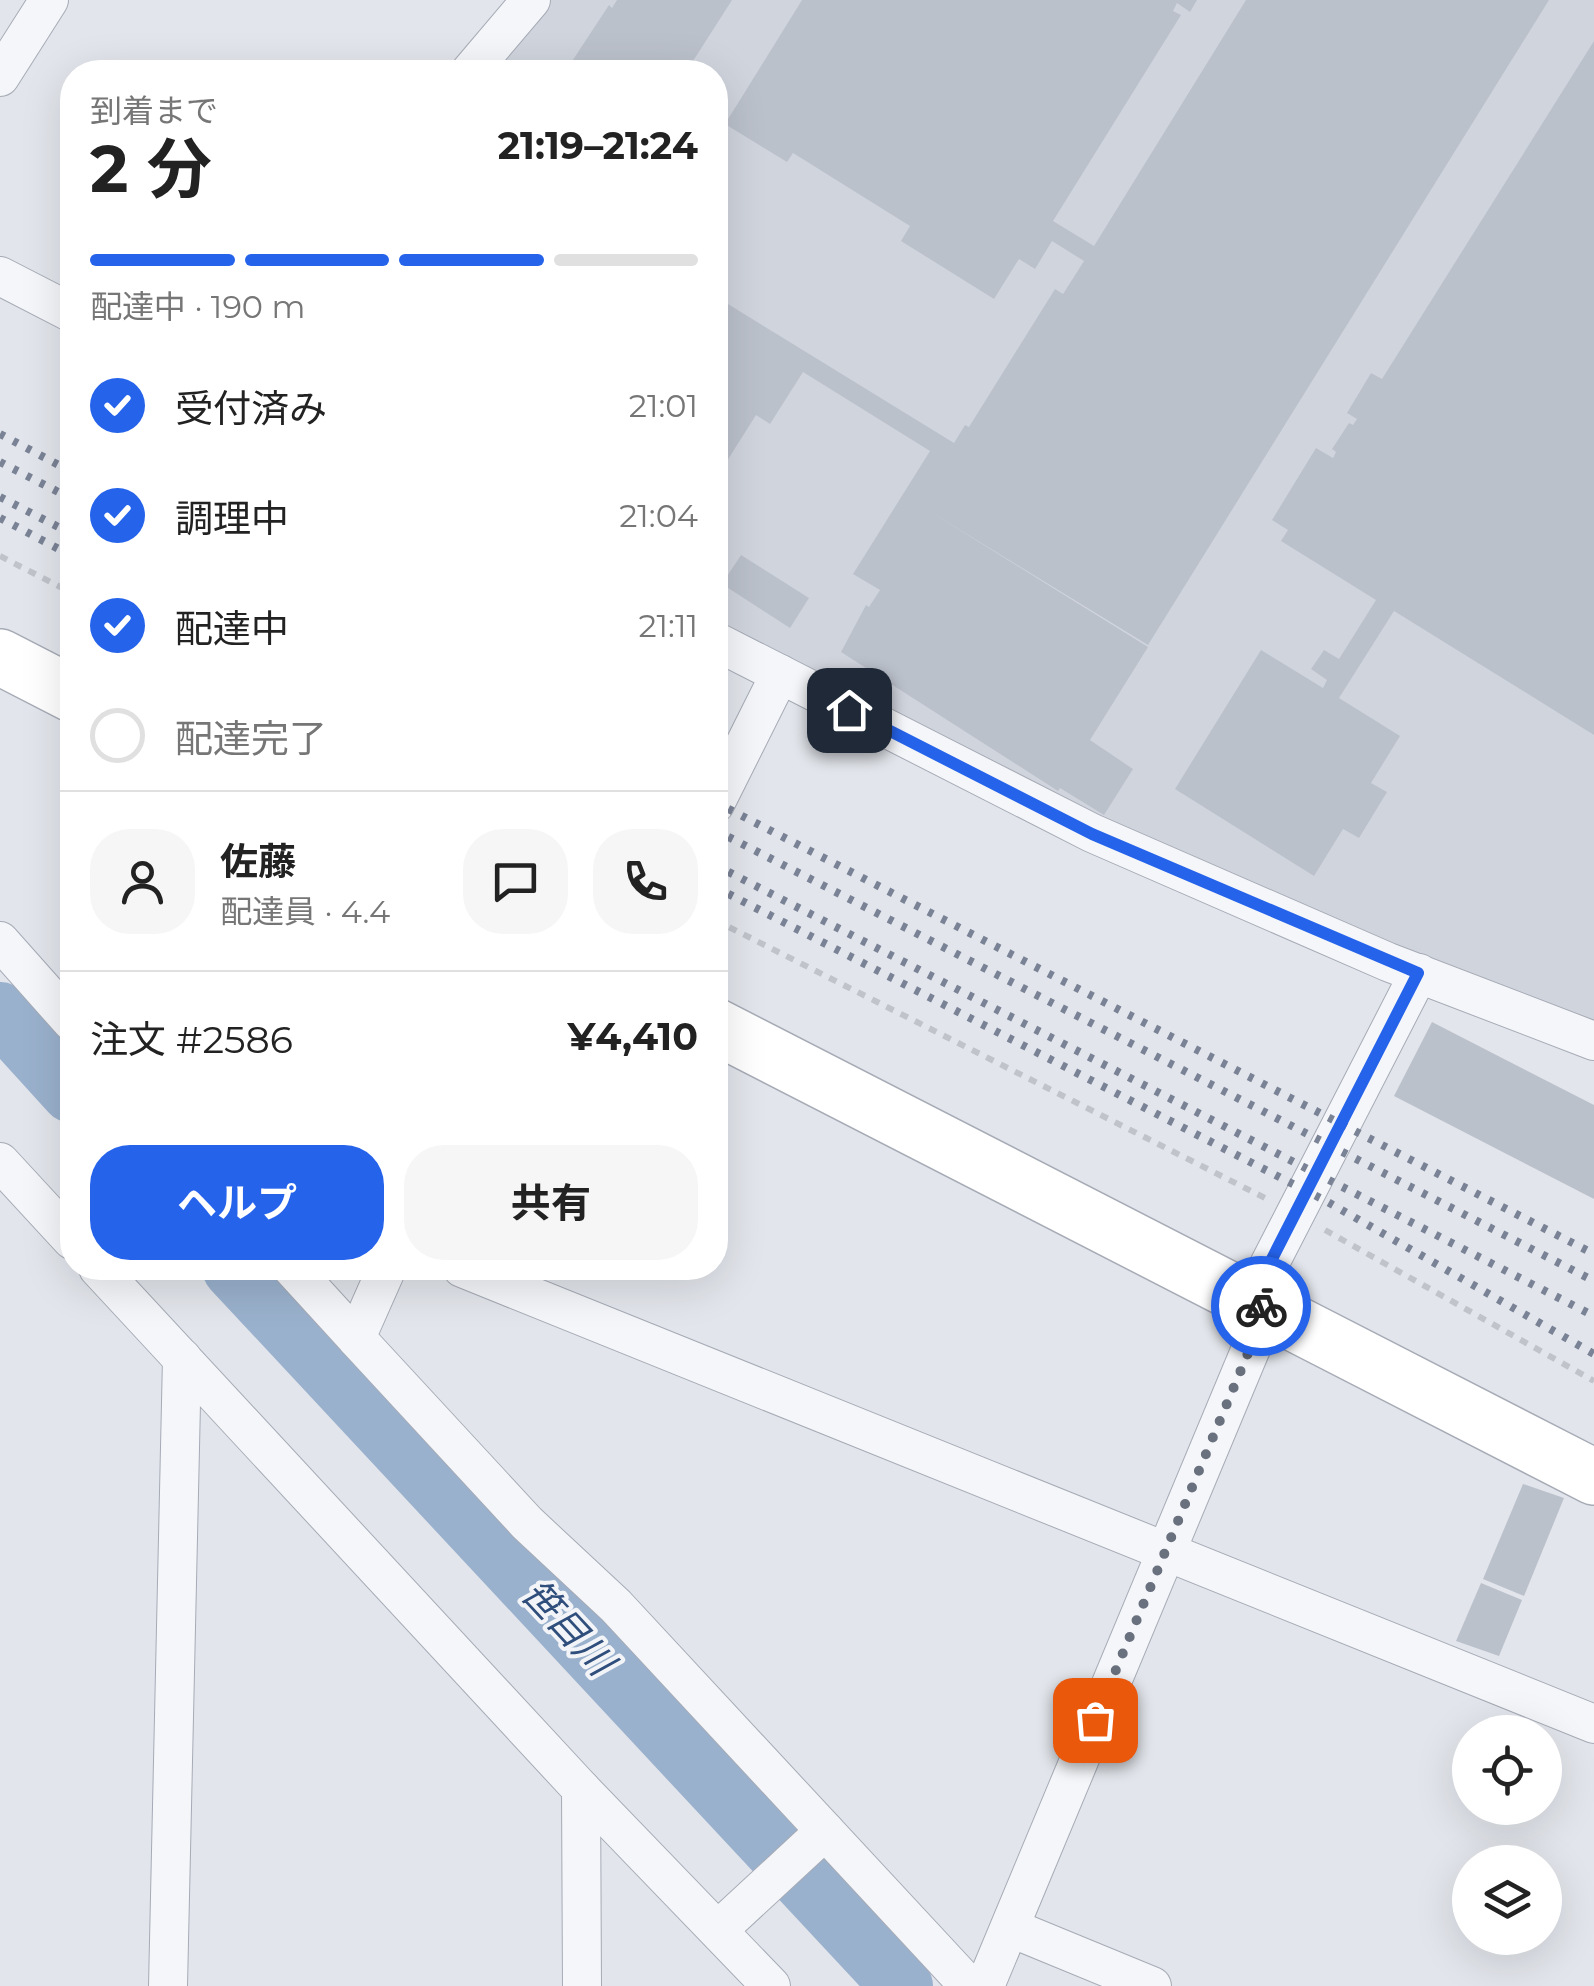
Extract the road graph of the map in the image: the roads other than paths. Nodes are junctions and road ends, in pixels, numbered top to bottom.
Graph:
1 (49, 0) edge
2 (531, 0) edge
3 (480, 60) edge
4 (0, 77) edge
5 (0, 276) edge
6 (60, 307) edge
7 (728, 648) edge
8 (0, 657) edge
9 (780, 674) junction
10 (60, 688) edge
11 (728, 778) edge
12 (0, 941) edge
13 (1418, 973) junction
14 (60, 1008) edge
15 (728, 1033) edge
16 (1594, 1041) edge
17 (0, 1162) edge
18 (60, 1227) edge
19 (109, 1280) edge
20 (303, 1280) edge
21 (382, 1280) edge
22 (492, 1280) edge
23 (1259, 1305) junction
24 (356, 1338) junction
25 (182, 1358) junction
26 (1594, 1476) edge
27 (1164, 1548) junction
28 (1594, 1724) edge
29 (581, 1788) junction
30 (819, 1837) junction
31 (728, 1921) junction
32 (1011, 1928) junction
33 (168, 1986) edge
34 (582, 1986) edge
35 (771, 1986) edge
36 (970, 1986) edge
37 (985, 1986) edge
38 (1152, 1986) edge

1 - 4 street
2 - 3 street
5 - 6 street
7 - 9 street
8 - 10 street
9 - 11 street
9 - 13 street
12 - 14 street
13 - 16 street
13 - 23 street
15 - 23 street
17 - 18 street
19 - 25 street
20 - 24 street
21 - 24 street
22 - 27 street
23 - 26 street
23 - 27 street
24 - 30 street
25 - 29 street
25 - 33 street
27 - 28 street
27 - 32 street
29 - 31 street
29 - 34 street
30 - 31 street
30 - 36 street
31 - 35 street
32 - 37 street
32 - 38 street

